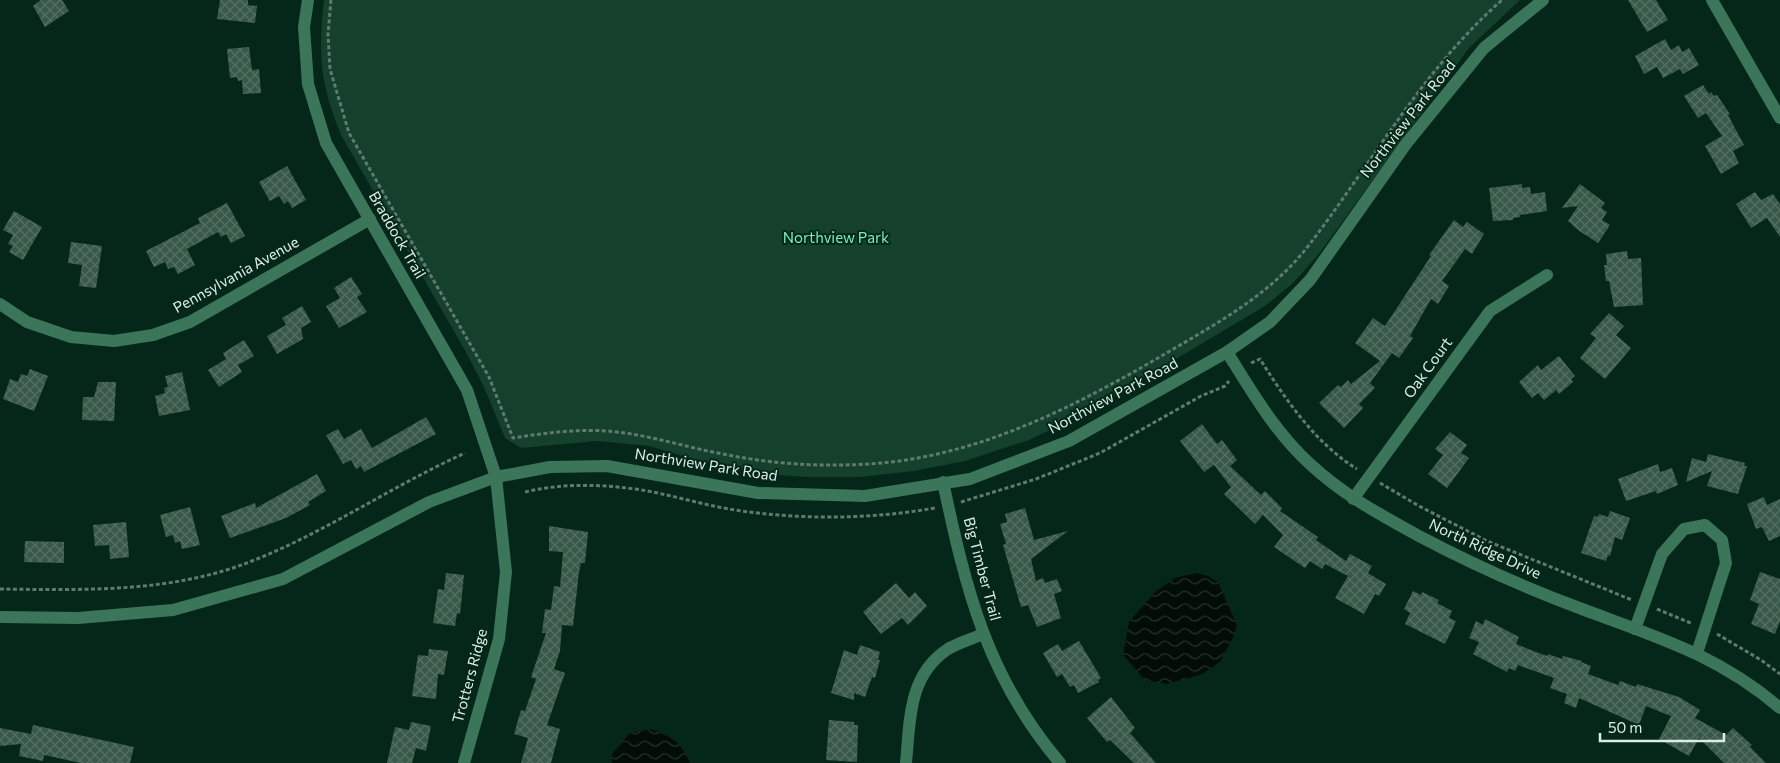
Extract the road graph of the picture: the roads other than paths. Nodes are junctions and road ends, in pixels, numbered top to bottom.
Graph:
1 (308, 0) edge
2 (1543, 0) edge
3 (1712, 0) edge
4 (1780, 118) edge
5 (370, 220) junction
6 (1547, 275) dead end
7 (0, 304) edge
8 (1227, 352) junction
9 (496, 477) junction
10 (943, 482) junction
11 (1353, 499) junction
12 (0, 617) edge
13 (1635, 629) junction
14 (983, 634) junction
15 (1698, 653) junction
16 (1780, 708) edge
17 (464, 763) edge
18 (906, 763) edge
19 (1060, 763) edge

1 - 5 street, Braddock Trail
2 - 8 street, Northview Park Road
3 - 4 street
5 - 7 street, Pennsylvania Avenue
5 - 9 street, Braddock Trail
6 - 11 street, Oak Court
8 - 10 street, Northview Park Road
8 - 11 street, North Ridge Drive
9 - 10 street, Northview Park Road
9 - 12 street, Northview Park Road
9 - 17 street, Trotters Ridge
10 - 14 street, Big Timber Trail
11 - 13 street, North Ridge Drive
13 - 15 street, North Ridge Drive
13 - 15 street
14 - 18 street
14 - 19 street, Big Timber Trail
15 - 16 street, North Ridge Drive

